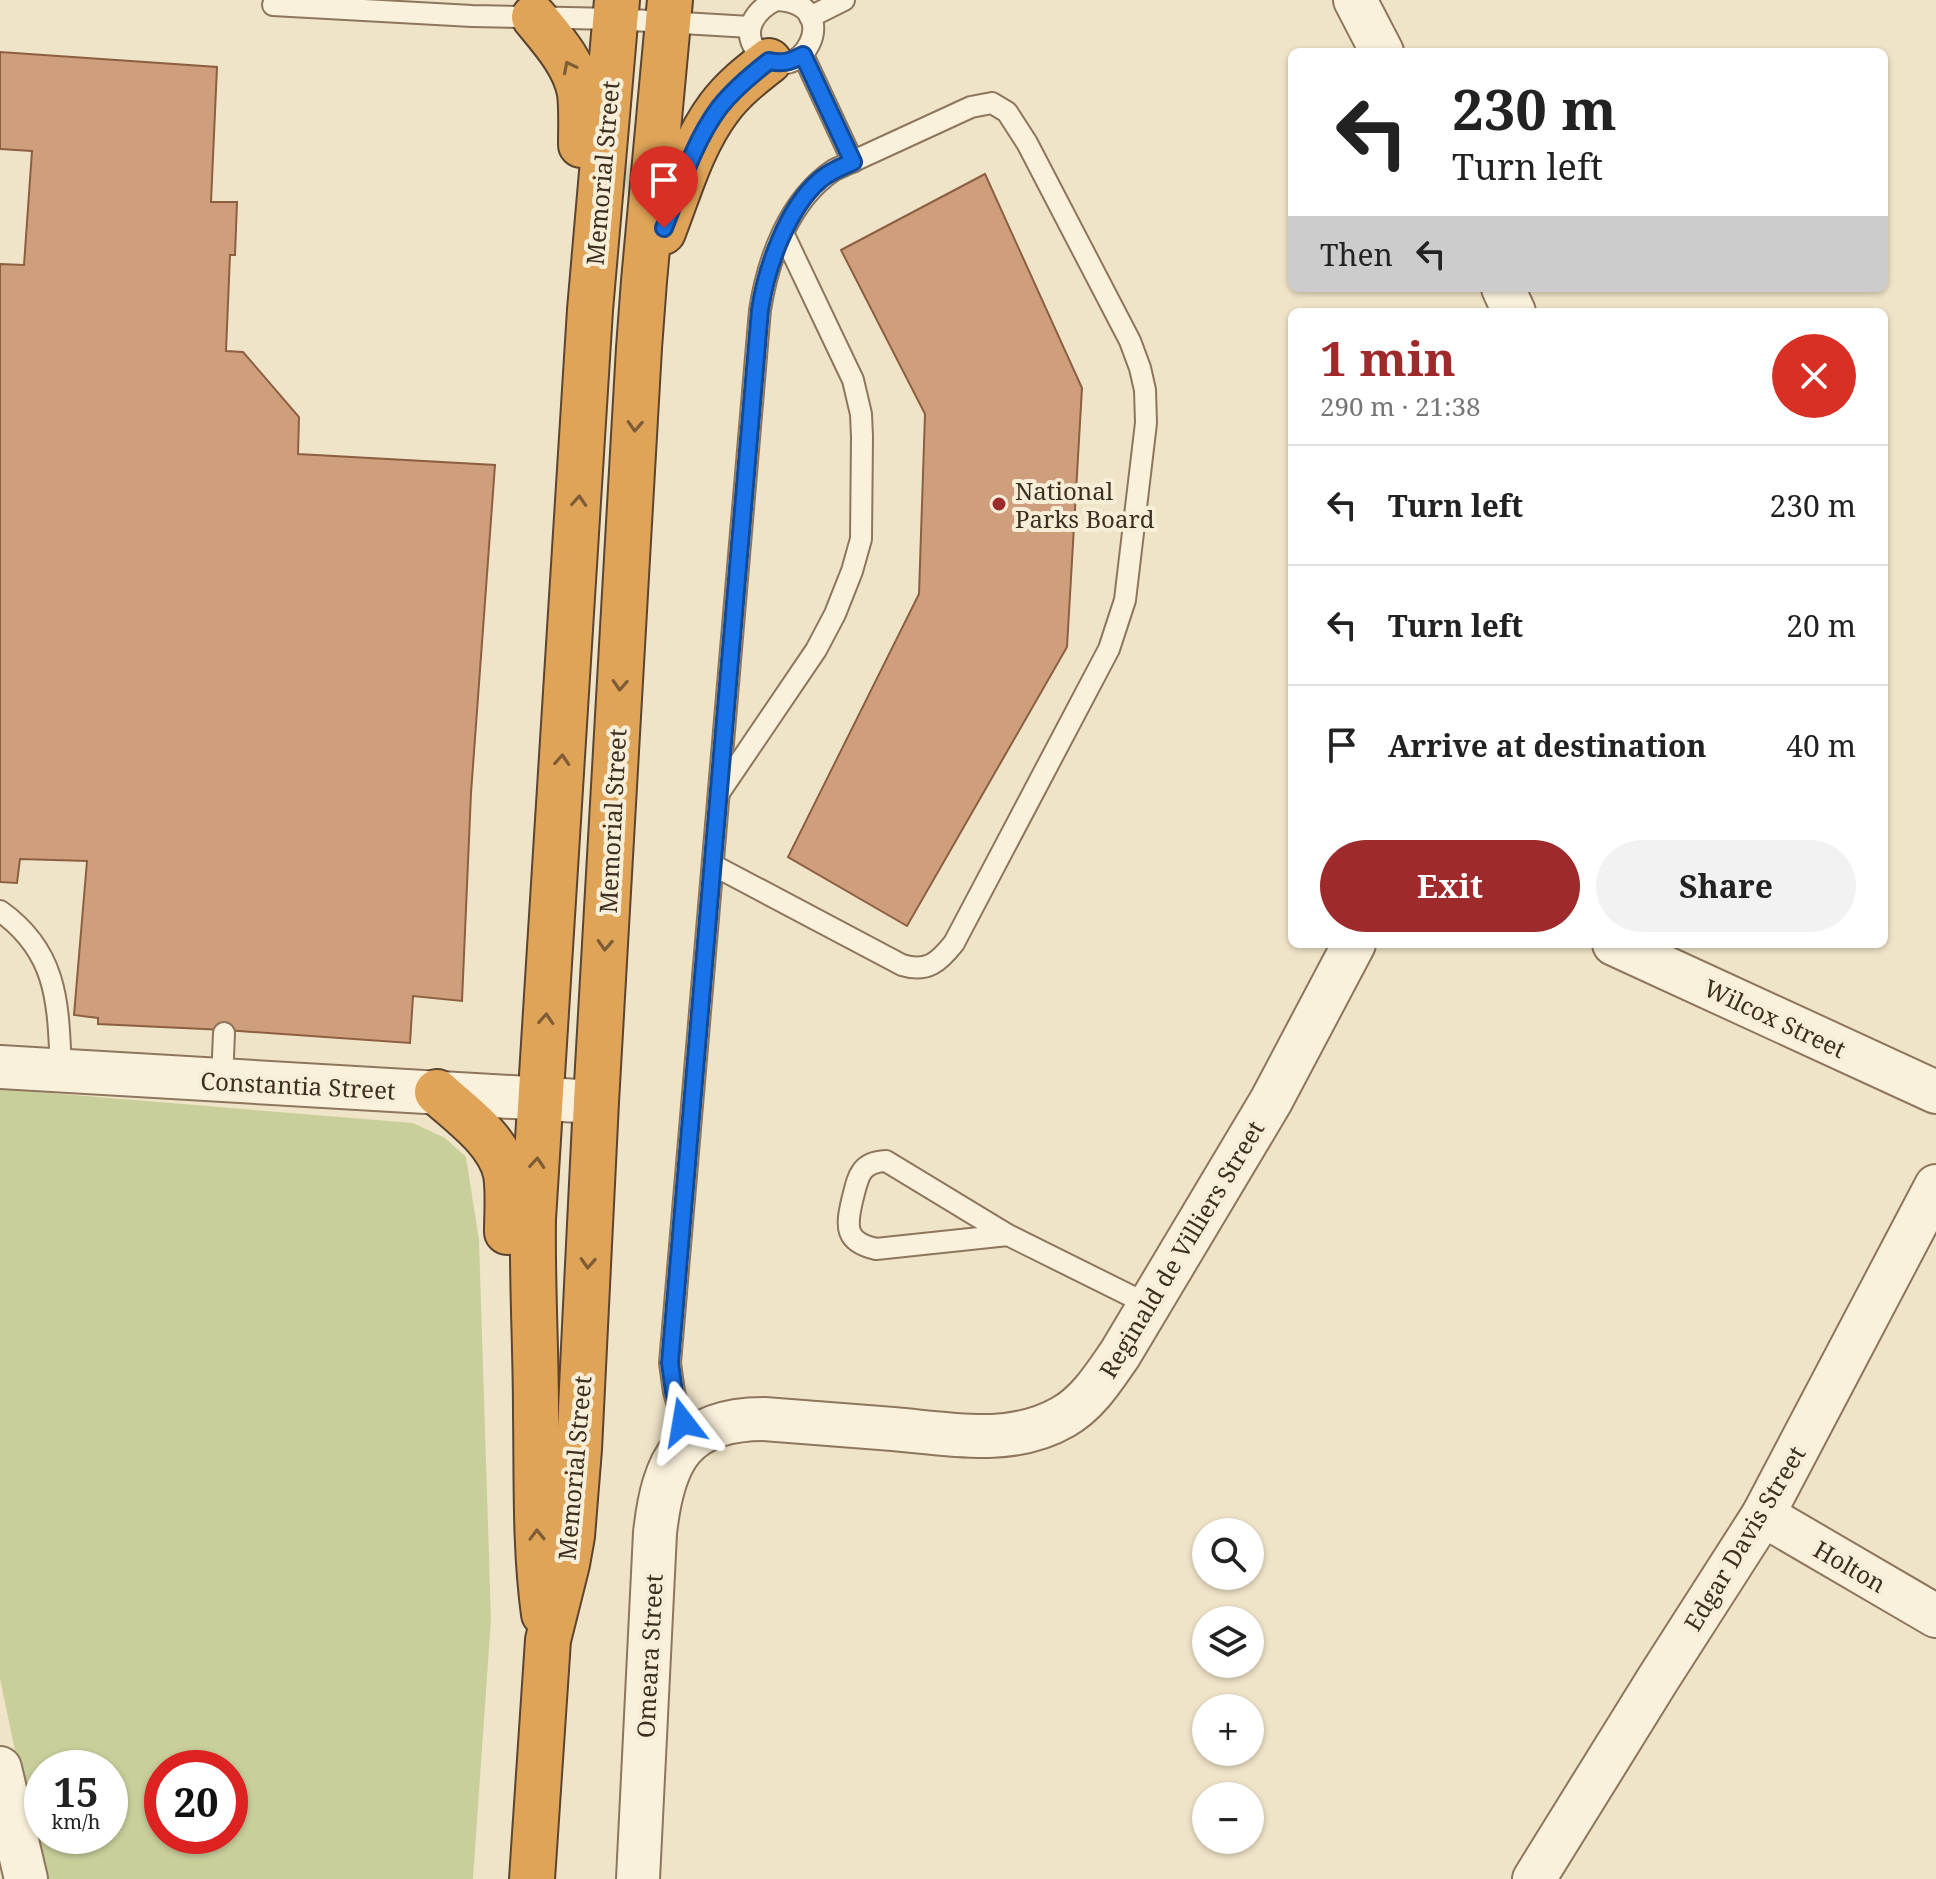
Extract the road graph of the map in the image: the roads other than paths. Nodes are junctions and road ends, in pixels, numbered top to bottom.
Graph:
1 (776, 0) edge
2 (844, 0) edge
3 (1355, 0) edge
4 (273, 5) dead end
5 (616, 10) edge
6 (669, 11) edge
7 (534, 17) junction
8 (810, 17) junction
9 (774, 48) junction
10 (1380, 48) edge
11 (853, 162) junction
12 (783, 233) junction
13 (644, 281) junction
14 (590, 310) junction
15 (718, 793) junction
16 (713, 865) junction
17 (0, 911) edge
18 (1352, 948) edge
19 (1623, 948) edge
20 (224, 1033) dead end
21 (0, 1067) edge
22 (61, 1071) junction
23 (222, 1081) junction
24 (437, 1092) junction
25 (1936, 1092) edge
26 (541, 1097) junction
27 (596, 1102) junction
28 (1936, 1186) edge
29 (1008, 1235) junction
30 (1149, 1305) junction
31 (688, 1441) junction
32 (536, 1490) junction
33 (1763, 1515) junction
34 (1936, 1616) edge
35 (548, 1640) junction
36 (0, 1768) edge
37 (26, 1879) edge
38 (532, 1879) edge
39 (638, 1879) edge
40 (1534, 1879) edge

1 - 8 lane
1 - 9 lane
2 - 8 lane
3 - 10 street
4 - 7 lane
5 - 6 lane
5 - 7 lane
5 - 14 highway, Memorial Street
6 - 9 lane
6 - 13 highway, Memorial Street
14 -> 7 highway
8 - 9 lane
9 - 11 lane
9 - 13 highway
11 - 12 lane
11 - 16 lane
12 - 15 lane
12 - 15 lane
13 -> 27 highway, Memorial Street
26 -> 14 highway, Memorial Street
15 - 16 lane
16 - 31 lane
17 - 22 lane
18 - 30 street, Reginald de Villiers Street
19 - 25 street, Wilcox Street
20 - 23 lane
21 - 22 street, Constantia Street
22 - 23 street, Constantia Street
23 - 24 street, Constantia Street
24 - 26 street, Constantia Street
24 - 32 highway
26 - 27 street, Constantia Street
32 -> 26 highway, Memorial Street
27 -> 35 highway, Memorial Street
28 - 33 street, Edgar Davis Street
29 - 29 lane
29 - 30 lane
30 - 31 street, Reginald de Villiers Street
31 - 39 street, Omeara Street
35 -> 32 highway, Memorial Street
33 - 34 street, Holton
33 - 40 street, Edgar Davis Street
35 - 38 highway, Memorial Street
36 - 37 street

